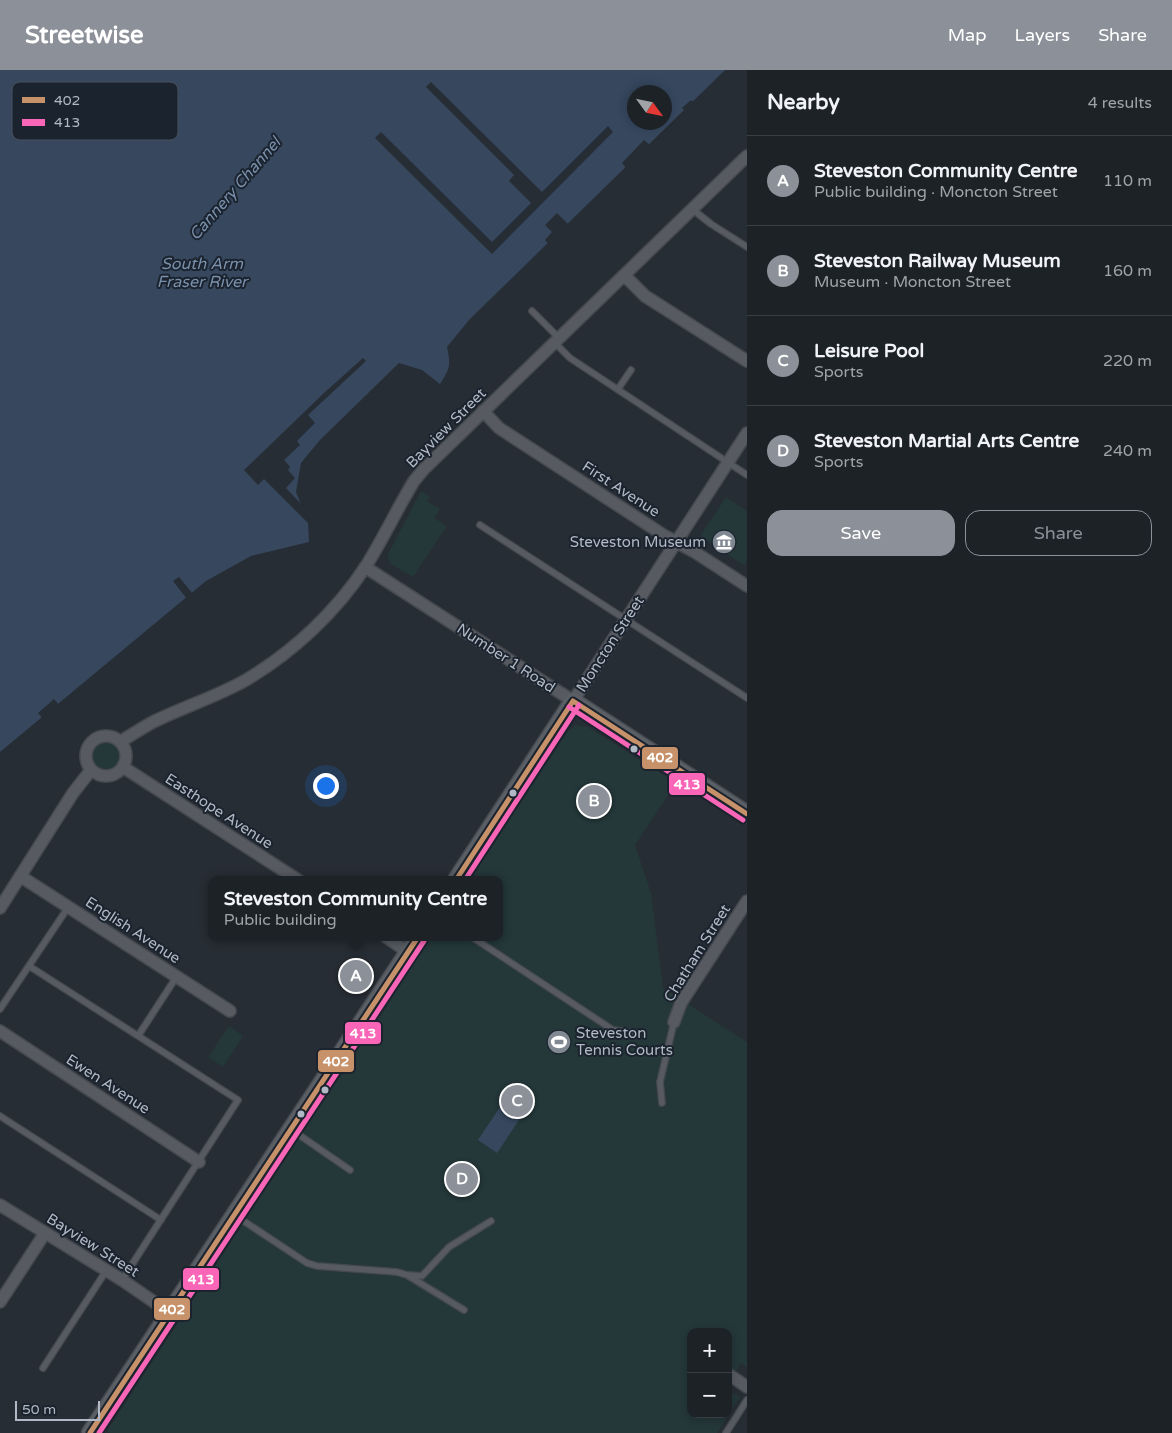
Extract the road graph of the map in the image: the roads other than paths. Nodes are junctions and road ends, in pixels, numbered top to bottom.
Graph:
1 (747, 156) edge
2 (692, 209) junction
3 (747, 247) edge
4 (624, 274) junction
5 (532, 311) dead end
6 (556, 340) junction
7 (747, 361) edge
8 (631, 370) dead end
9 (618, 389) junction
10 (483, 411) junction
11 (747, 433) edge
12 (728, 463) junction
13 (747, 475) edge
14 (480, 525) dead end
15 (675, 543) junction
16 (365, 567) junction
17 (747, 586) edge
18 (625, 620) junction
19 (747, 698) edge
20 (573, 701) junction
21 (120, 742) junction
22 (123, 767) junction
23 (91, 770) junction
24 (747, 814) edge
25 (20, 876) junction
26 (292, 876) edge
27 (459, 876) edge
28 (747, 901) edge
29 (69, 906) junction
30 (0, 908) edge
31 (392, 941) edge
32 (415, 941) edge
33 (478, 941) edge
34 (408, 952) junction
35 (29, 966) junction
36 (177, 976) junction
37 (0, 1009) edge
38 (230, 1011) dead end
39 (674, 1022) joint
40 (0, 1031) edge
41 (642, 1034) dead end
42 (138, 1036) junction
43 (662, 1104) dead end
44 (0, 1116) edge
45 (292, 1130) junction
46 (199, 1162) junction
47 (350, 1170) dead end
48 (0, 1204) edge
49 (235, 1215) junction
50 (161, 1220) junction
51 (491, 1221) dead end
52 (45, 1233) junction
53 (106, 1271) junction
54 (407, 1275) junction
55 (122, 1280) junction
56 (0, 1302) edge
57 (464, 1310) dead end
58 (170, 1313) junction
59 (43, 1368) dead end
60 (732, 1377) edge
61 (747, 1387) edge
62 (747, 1400) edge
63 (90, 1433) edge
64 (726, 1433) edge

1 - 2 street, Bayview Street
2 - 3 lane
2 - 4 street, Bayview Street
4 - 6 street, Bayview Street
4 - 7 street
5 - 6 lane
6 - 9 lane
6 - 10 street, Bayview Street
8 - 9 lane
9 - 12 lane
10 - 15 street, First Avenue
10 - 16 street, Bayview Street
11 - 12 street, Moncton Street
12 - 13 lane
12 - 15 street, Moncton Street
14 - 18 lane
15 - 17 street, First Avenue
15 - 18 street, Moncton Street
16 - 20 street, Number 1 Road
16 - 21 street, Bayview Street
18 - 19 lane
18 - 20 street, Moncton Street
20 - 24 street, Number 1 Road
20 - 27 street, Moncton Street
21 - 22 street
21 - 23 street
22 - 23 street
22 - 26 street, Easthope Avenue
23 - 25 street
25 - 29 street, English Avenue
25 - 30 street
28 - 39 street, Chatham Street
29 - 35 lane
29 - 36 street, English Avenue
31 - 34 street
32 - 34 street
33 - 41 lane
34 - 45 street
35 - 37 lane
35 - 42 lane
36 - 38 street, English Avenue
36 - 42 lane
39 - 43 lane
40 - 46 street, Ewen Avenue
42 - 46 lane
44 - 50 lane
45 - 47 lane
45 - 49 street
46 - 50 lane
48 - 52 street, Bayview Street
49 - 54 lane
49 - 58 street
50 - 55 lane
51 - 54 lane
52 - 53 street, Bayview Street
52 - 56 street
53 - 55 street, Bayview Street
53 - 59 lane
54 - 57 lane
55 - 58 street, Bayview Street
58 - 63 street
60 - 61 street
62 - 64 lane

